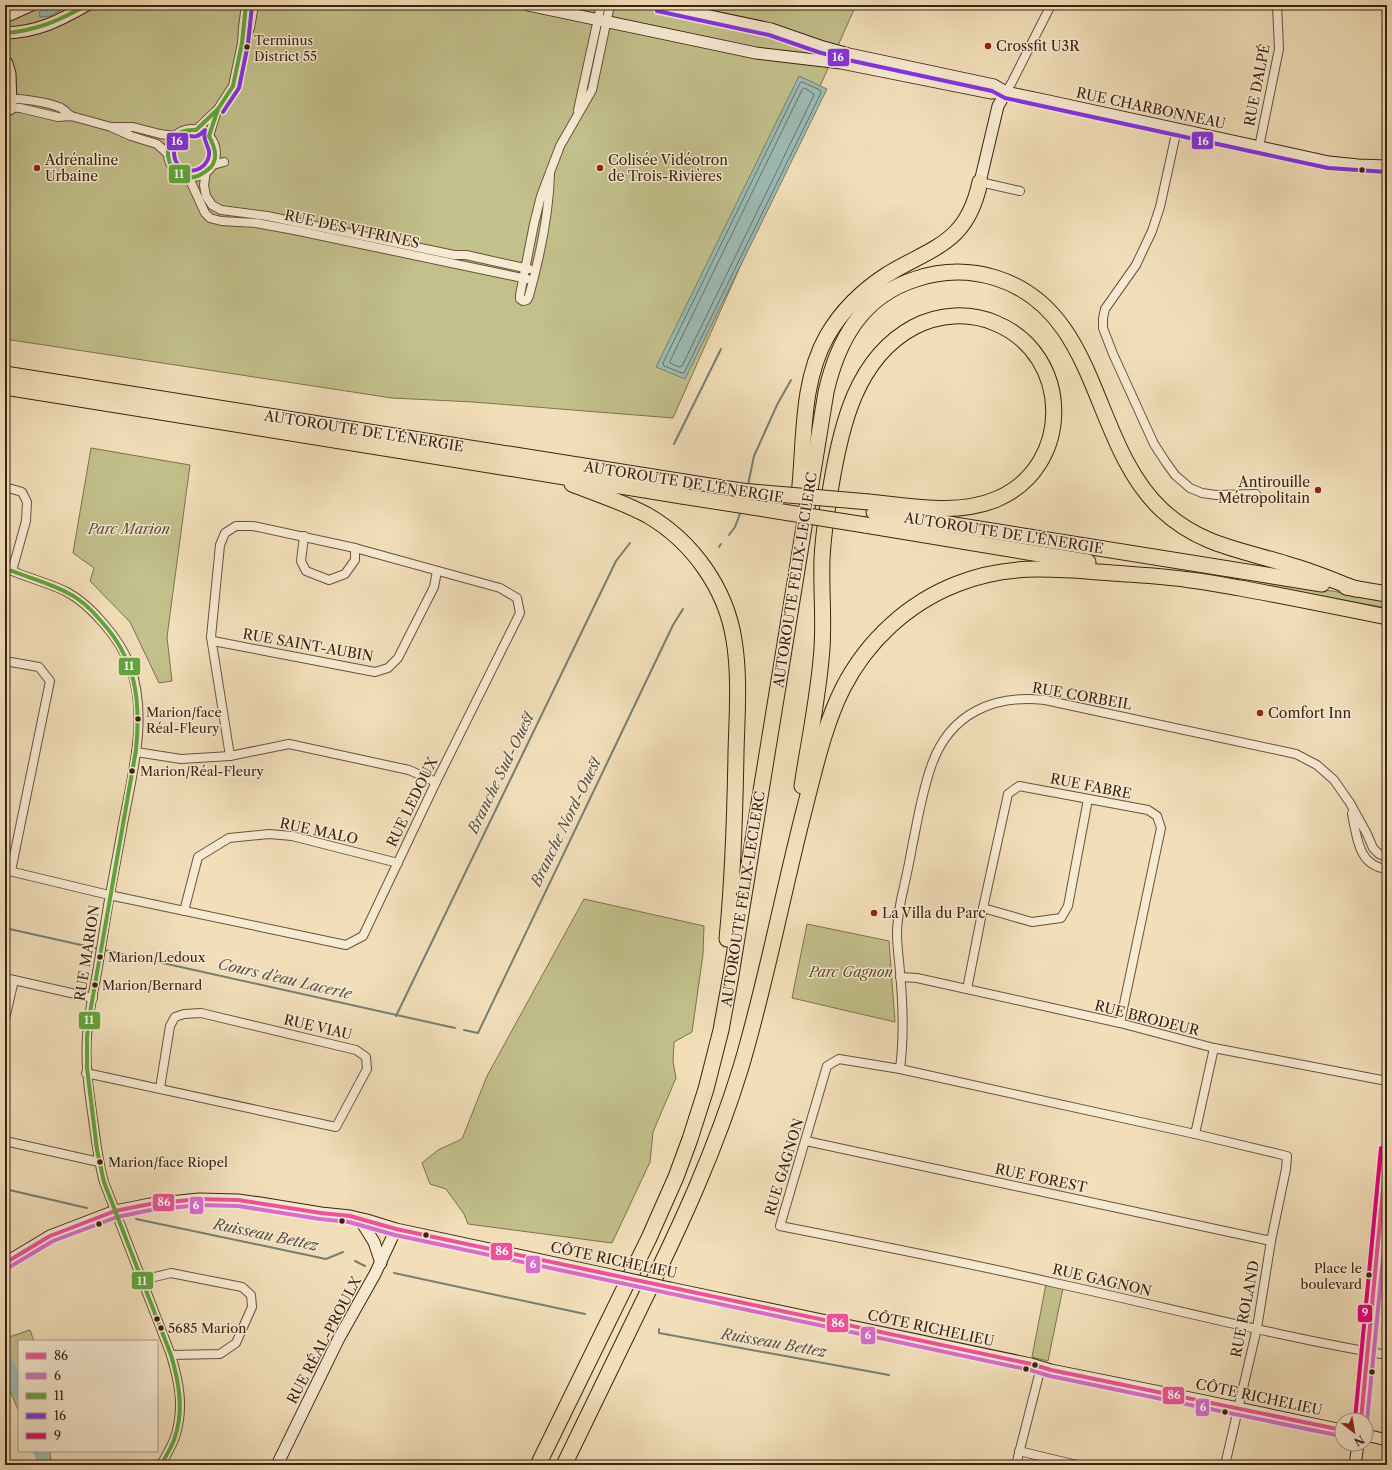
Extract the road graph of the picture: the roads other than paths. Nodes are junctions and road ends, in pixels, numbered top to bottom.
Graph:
1 (32, 5) edge
2 (87, 5) edge
3 (246, 5) edge
4 (254, 5) edge
5 (528, 5) edge
6 (658, 5) edge
7 (1051, 5) edge
8 (1277, 5) edge
9 (601, 6) edge
10 (610, 7) edge
11 (5, 17) edge
12 (602, 21) junction
13 (5, 33) edge
14 (242, 43) junction
15 (5, 64) edge
16 (1006, 92) junction
17 (7, 103) edge
18 (218, 109) junction
19 (111, 127) junction
20 (1176, 129) junction
21 (196, 130) junction
22 (174, 136) junction
23 (209, 136) junction
24 (1259, 147) junction
25 (168, 153) junction
26 (224, 162) dead end
27 (213, 165) junction
28 (1387, 166) edge
29 (206, 172) junction
30 (550, 174) junction
31 (189, 178) junction
32 (980, 182) junction
33 (1020, 191) dead end
34 (525, 268) junction
35 (536, 270) junction
36 (523, 278) junction
37 (533, 280) junction
38 (5, 363) edge
39 (5, 374) edge
40 (62, 383) junction
41 (5, 387) edge
42 (546, 474) junction
43 (5, 487) edge
44 (683, 489) junction
45 (1256, 494) dead end
46 (867, 513) junction
47 (304, 536) junction
48 (355, 548) junction
49 (9, 571) edge
50 (437, 571) junction
51 (1191, 580) junction
52 (1356, 589) junction
53 (1387, 594) edge
54 (1387, 617) edge
55 (211, 636) junction
56 (5, 661) edge
57 (769, 735) junction
58 (136, 752) junction
59 (230, 756) junction
60 (436, 782) junction
61 (1088, 798) junction
62 (1350, 803) junction
63 (1387, 857) edge
64 (398, 863) junction
65 (790, 864) junction
66 (1387, 869) edge
67 (8, 870) edge
68 (109, 896) junction
69 (983, 908) junction
70 (184, 911) junction
71 (900, 977) junction
72 (5, 978) edge
73 (14, 980) junction
74 (967, 989) junction
75 (93, 998) junction
76 (5, 1019) edge
77 (1120, 1023) junction
78 (1214, 1048) junction
79 (716, 1053) junction
80 (900, 1069) junction
81 (86, 1073) junction
82 (1387, 1081) edge
83 (160, 1088) junction
84 (1196, 1134) junction
85 (5, 1141) edge
86 (806, 1141) junction
87 (1387, 1148) edge
88 (1288, 1156) joint
89 (98, 1162) junction
90 (115, 1211) junction
91 (321, 1213) junction
92 (364, 1226) junction
93 (396, 1229) junction
94 (1271, 1241) junction
95 (5, 1263) edge
96 (381, 1263) junction
97 (1382, 1263) edge
98 (142, 1280) junction
99 (1257, 1328) junction
100 (1367, 1352) junction
101 (171, 1355) junction
102 (1387, 1355) edge
103 (1041, 1367) junction
104 (1238, 1408) junction
105 (1362, 1412) edge
106 (1334, 1428) edge
107 (1374, 1438) edge
108 (1387, 1440) edge
109 (1019, 1451) junction
110 (1357, 1452) edge
111 (161, 1465) edge
112 (277, 1465) edge
113 (538, 1465) edge
114 (564, 1465) edge
115 (1016, 1465) edge
116 (1077, 1465) edge
117 (1225, 1465) edge
118 (1356, 1465) edge

1 - 11 street
2 - 13 street
3 - 14 street
4 - 14 street
5 - 12 street
6 - 16 street
7 - 16 street
8 - 24 street, RUE DALPÉ
9 - 12 street
10 - 12 street
12 - 16 street
12 - 30 street
14 - 18 street
15 - 17 highway
16 - 20 street, RUE CHARBONNEAU
16 - 32 street
17 - 19 street
18 - 21 street
18 - 23 street
19 - 22 street
19 - 25 street
20 - 24 street, RUE CHARBONNEAU
20 - 45 street
21 - 22 street
21 - 23 street
22 - 25 street
23 - 27 street
24 - 28 street, RUE CHARBONNEAU
25 - 31 street
26 - 27 street
27 - 29 street
29 - 31 street
29 - 34 street, RUE DES VITRINES
30 - 34 street
30 - 35 street
31 - 36 street, RUE DES VITRINES
32 - 33 street
32 - 57 highway
34 - 35 street, RUE DES VITRINES
34 - 36 street
35 - 37 street
36 - 37 street, RUE DES VITRINES
36 - 37 street
38 - 40 highway
39 - 40 highway, AUTOROUTE DE L'ÉNERGIE
40 - 44 highway, AUTOROUTE DE L'ÉNERGIE
41 - 42 highway, AUTOROUTE DE L'ÉNERGIE
42 - 44 highway, AUTOROUTE DE L'ÉNERGIE
42 - 79 highway
43 - 49 street
44 - 46 highway, AUTOROUTE DE L'ÉNERGIE, bridge
44 - 46 highway, AUTOROUTE DE L'ÉNERGIE, bridge
46 - 51 highway, AUTOROUTE DE L'ÉNERGIE
46 - 52 highway, AUTOROUTE DE L'ÉNERGIE
46 - 65 highway
47 - 48 street, RUE LEDOUX
47 - 48 street
47 - 55 street, RUE LEDOUX
48 - 50 street, RUE LEDOUX
49 - 58 street, RUE MARION
50 - 55 street, RUE SAINT-AUBIN
50 - 60 street, RUE LEDOUX
51 - 54 highway
51 - 65 highway
52 - 53 highway, AUTOROUTE DE L'ÉNERGIE
52 - 57 highway, AUTOROUTE FÉLIX-LECLERC
55 - 59 street, RUE LEDOUX
56 - 67 street
57 - 79 highway, AUTOROUTE FÉLIX-LECLERC
58 - 59 street
58 - 68 street, RUE MARION
59 - 60 street
60 - 64 street, RUE LEDOUX
61 - 69 street, RUE FABRE
61 - 69 street
61 - 77 street, RUE FABRE
62 - 63 street, RUE CORBEIL
62 - 66 street, RUE CORBEIL
62 - 71 street, RUE CORBEIL
64 - 70 street, RUE MALO
64 - 70 street, RUE LEDOUX
65 - 114 highway
67 - 68 street, RUE LEDOUX
68 - 70 street, RUE LEDOUX
68 - 75 street, RUE MARION
69 - 74 street, RUE FABRE
71 - 74 street, RUE BRODEUR
71 - 80 street, RUE CORBEIL
72 - 73 street
73 - 75 street
73 - 76 street
74 - 77 street, RUE BRODEUR
75 - 81 street, RUE MARION
77 - 78 street, RUE BRODEUR
78 - 82 street, RUE BRODEUR
78 - 84 street
79 - 113 highway, AUTOROUTE FÉLIX-LECLERC
80 - 84 street, RUE GAGNON
80 - 86 street, RUE GAGNON
81 - 83 street, RUE VIAU
81 - 89 street, RUE MARION
83 - 83 street, RUE VIAU
84 - 88 street, RUE GAGNON
85 - 89 street
86 - 94 street, RUE FOREST
86 - 99 street, RUE GAGNON
87 - 97 street
88 - 94 street, RUE ROLAND
89 - 90 street, RUE MARION
90 - 91 street, CÔTE RICHELIEU
90 - 95 street, CÔTE RICHELIEU
90 - 98 street, RUE MARION
91 - 92 street, CÔTE RICHELIEU
91 - 93 street, CÔTE RICHELIEU
92 - 93 street, CÔTE RICHELIEU
92 - 96 street
93 - 96 street, RUE RÉAL-PROULX
93 - 103 street, CÔTE RICHELIEU, bridge
94 - 99 street, RUE ROLAND
96 - 112 street, RUE RÉAL-PROULX
97 - 100 street
98 - 101 street, RUE MARION
98 - 101 street
99 - 100 street, RUE GAGNON
99 - 104 street, RUE ROLAND
100 - 102 street, RUE GAGNON
100 - 105 street
101 - 111 street, RUE MARION
103 - 104 street, CÔTE RICHELIEU
103 - 109 street
104 - 106 street, CÔTE RICHELIEU
104 - 117 street, RUE ROLAND
107 - 108 street
109 - 115 street
109 - 116 street
110 - 118 street

